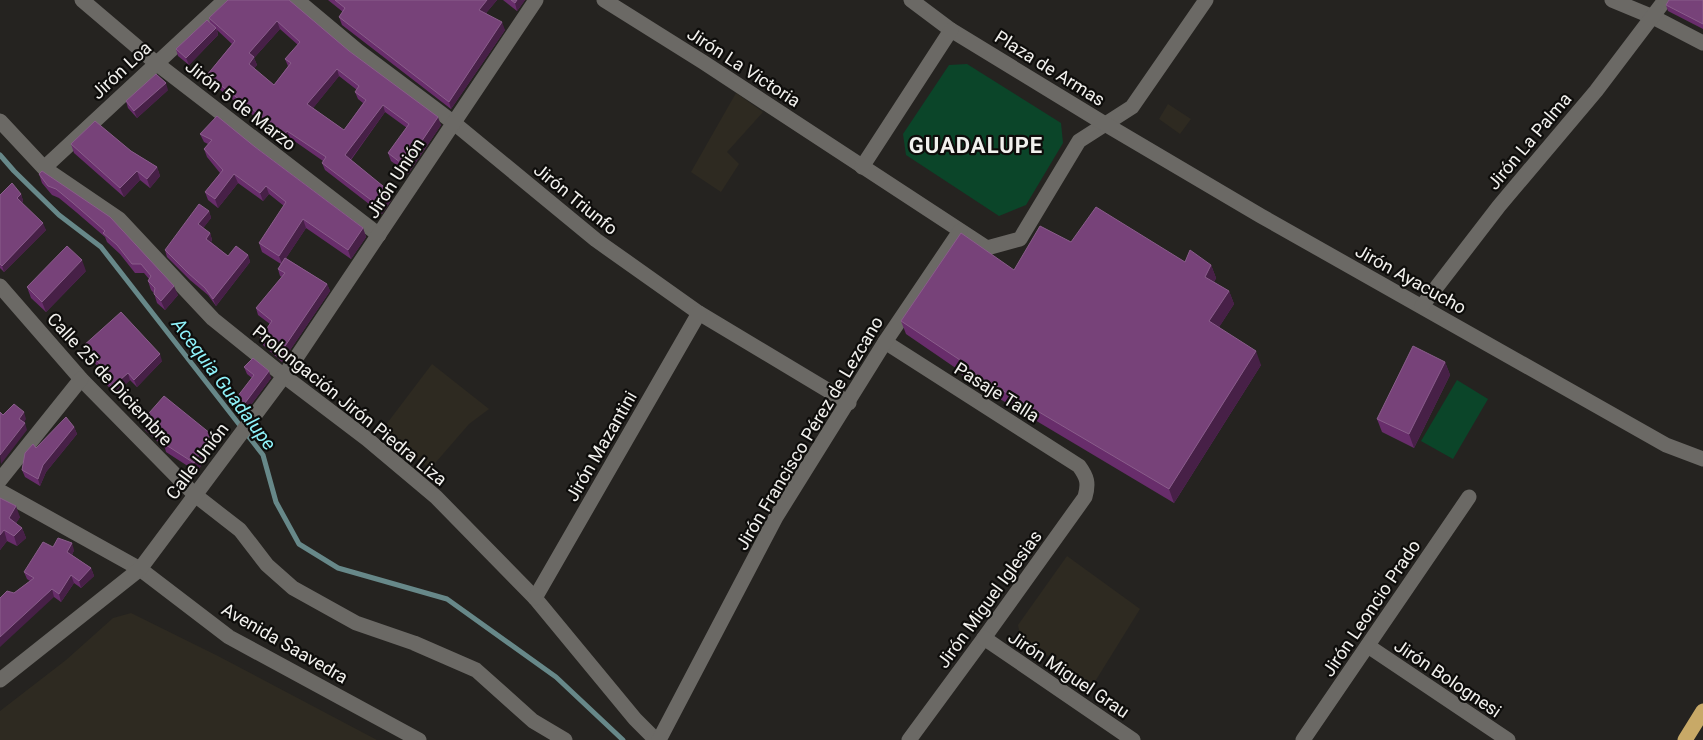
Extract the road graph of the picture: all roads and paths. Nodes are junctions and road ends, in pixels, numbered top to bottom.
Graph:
1 (82, 0) edge
2 (225, 0) edge
3 (297, 0) edge
4 (536, 0) edge
5 (604, 0) edge
6 (911, 0) edge
7 (936, 0) edge
8 (1206, 0) edge
9 (1612, 0) edge
10 (1665, 0) edge
11 (927, 12) junction
12 (1653, 17) junction
13 (952, 30) junction
14 (1703, 43) edge
15 (156, 63) junction
16 (0, 121) edge
17 (454, 122) junction
18 (1105, 124) junction
19 (862, 167) junction
20 (44, 168) junction
21 (960, 231) junction
22 (379, 235) junction
23 (0, 286) edge
24 (1422, 306) junction
25 (699, 312) junction
26 (886, 342) junction
27 (284, 376) junction
28 (81, 379) junction
29 (848, 403) junction
30 (1703, 459) edge
31 (1086, 476) joint
32 (0, 480) edge
33 (0, 491) edge
34 (195, 495) junction
35 (1469, 496) dead end
36 (140, 569) junction
37 (535, 598) junction
38 (984, 638) junction
39 (1368, 646) junction
40 (0, 680) edge
41 (1703, 711) edge
42 (419, 740) edge
43 (565, 740) edge
44 (658, 740) edge
45 (909, 740) edge
46 (1133, 740) edge
47 (1303, 740) edge
48 (1508, 740) edge
49 (1685, 740) edge

1 - 15 street, Jirón 5 de Marzo
2 - 15 street, Jirón Loa
3 - 17 street, Jirón Triunfo
4 - 17 street, Jirón Unión
5 - 19 street, Jirón La Victoria
6 - 11 street, Plaza de Armas
7 - 11 street
8 - 18 street
9 - 12 street
10 - 12 street, Jirón La Palma
11 - 13 street, Plaza de Armas
12 - 14 street
12 - 24 street, Jirón La Palma
13 - 18 street, Plaza de Armas
13 - 19 street
15 - 20 street, Jirón Loa
15 - 22 street, Jirón 5 de Marzo
16 - 20 street, Prolongación Jirón Piedra Liza
17 - 22 street, Jirón Unión
17 - 25 street, Jirón Triunfo
18 - 21 street, Plaza de Armas
18 - 24 street, Jirón Ayacucho
19 - 21 street, Plaza de Armas
20 - 27 street, Prolongación Jirón Piedra Liza
21 - 26 street, Jirón Francisco Pérez de Lezcano
22 - 27 street, Jirón Unión
23 - 28 street, Calle 25 de Diciembre
24 - 30 street, Jirón Ayacucho
25 - 29 street, Jirón Triunfo
25 - 37 street, Jirón Mazantini
26 - 29 street, Jirón Francisco Pérez de Lezcano
26 - 31 street, Pasaje Talla
27 - 34 street, Calle Unión
27 - 37 street, Prolongación Jirón Piedra Liza
28 - 32 street
28 - 34 street, Calle 25 de Diciembre
29 - 44 street, Jirón Francisco Pérez de Lezcano
31 - 38 street, Jirón Miguel Iglesias
33 - 36 street, Avenida Saavedra
34 - 36 street, Calle Unión
34 - 43 street, Calle 25 de Diciembre
35 - 39 street, Jirón Leoncio Prado
36 - 40 street, Calle Unión
36 - 42 street, Avenida Saavedra
37 - 44 street, Prolongación Jirón Piedra Liza
38 - 45 street, Jirón Miguel Iglesias
38 - 46 street, Jirón Miguel Grau
39 - 47 street, Jirón Leoncio Prado
39 - 48 street, Jirón Bolognesi
41 - 49 highway

